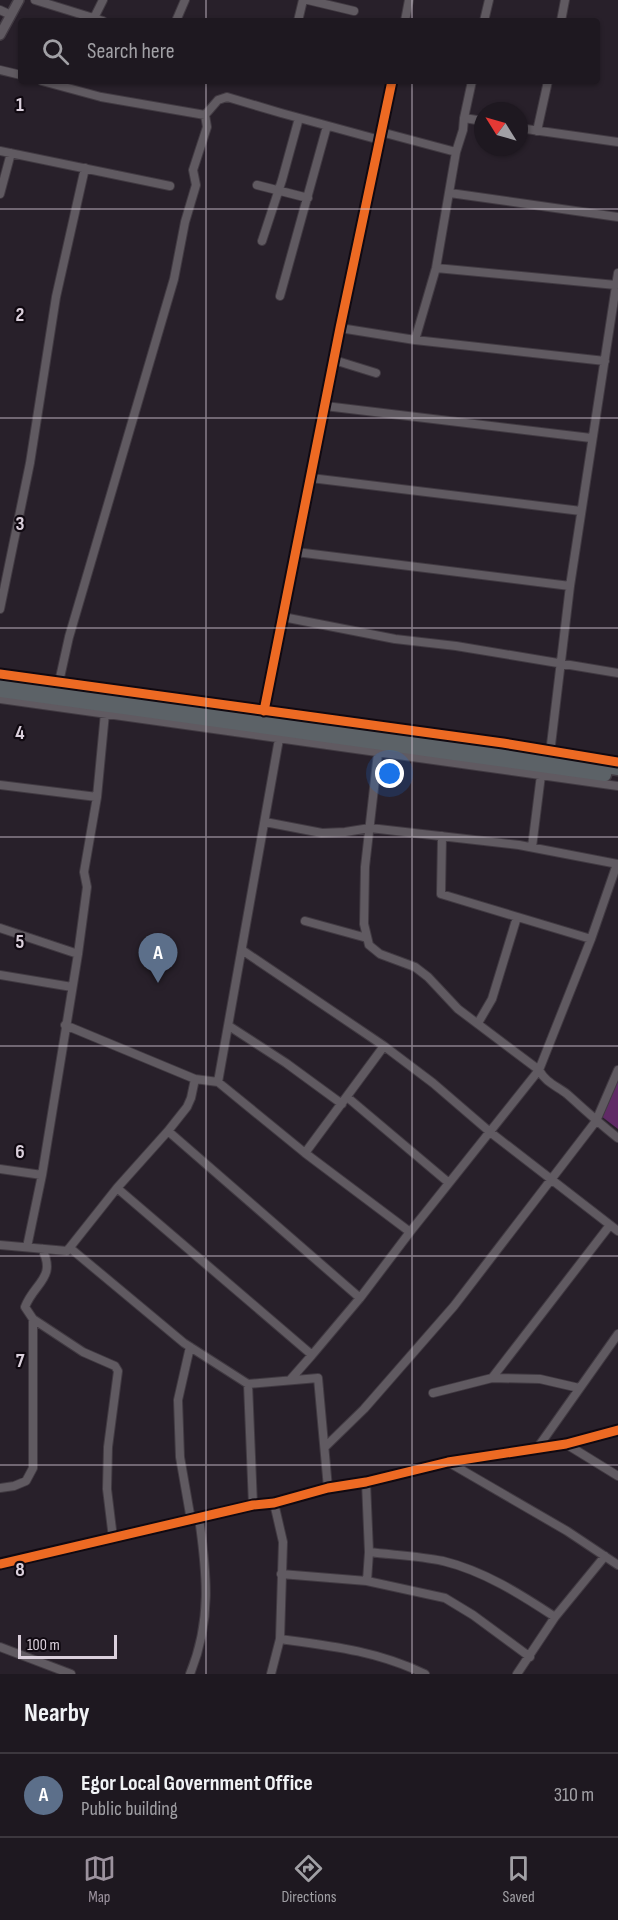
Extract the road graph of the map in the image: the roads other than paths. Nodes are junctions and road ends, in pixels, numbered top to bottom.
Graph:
1 (19, 0) edge
2 (35, 0) edge
3 (103, 0) edge
4 (185, 0) edge
5 (303, 0) edge
6 (308, 0) edge
7 (409, 0) edge
8 (489, 0) edge
9 (565, 0) edge
10 (0, 10) edge
11 (354, 11) dead end
12 (11, 15) junction
13 (94, 18) joint
14 (177, 18) edge
15 (299, 18) edge
16 (406, 18) edge
17 (485, 18) edge
18 (562, 18) edge
19 (0, 35) edge
20 (0, 70) edge
21 (18, 74) edge
22 (53, 84) edge
23 (391, 84) edge
24 (471, 84) edge
25 (547, 84) edge
26 (205, 115) junction
27 (299, 118) junction
28 (464, 118) junction
29 (474, 120) edge
30 (327, 126) junction
31 (528, 130) edge
32 (537, 131) junction
33 (381, 136) junction
34 (618, 141) edge
35 (0, 151) edge
36 (456, 152) junction
37 (10, 153) junction
38 (85, 168) junction
39 (256, 185) dead end
40 (170, 186) dead end
41 (279, 191) junction
42 (450, 193) junction
43 (0, 194) edge
44 (308, 198) junction
45 (618, 217) edge
46 (262, 241) dead end
47 (436, 268) junction
48 (618, 273) edge
49 (616, 285) junction
50 (280, 296) dead end
51 (616, 300) edge
52 (340, 328) junction
53 (415, 340) junction
54 (334, 360) junction
55 (605, 361) junction
56 (376, 373) dead end
57 (325, 406) junction
58 (591, 438) junction
59 (311, 478) junction
60 (581, 511) junction
61 (296, 552) junction
62 (570, 586) junction
63 (2, 589) edge
64 (0, 609) edge
65 (283, 618) junction
66 (561, 663) junction
67 (618, 673) edge
68 (0, 674) edge
69 (0, 682) edge
70 (58, 682) junction
71 (0, 691) edge
72 (0, 699) edge
73 (264, 711) junction
74 (105, 713) junction
75 (279, 739) junction
76 (378, 753) junction
77 (550, 754) junction
78 (618, 762) edge
79 (618, 769) edge
80 (541, 776) junction
81 (618, 777) edge
82 (0, 785) edge
83 (618, 786) edge
84 (98, 797) junction
85 (265, 822) junction
86 (370, 828) junction
87 (442, 836) junction
88 (532, 847) junction
89 (617, 864) edge
90 (517, 917) junction
91 (305, 921) dead end
92 (0, 928) edge
93 (367, 938) junction
94 (591, 939) junction
95 (242, 950) junction
96 (78, 954) junction
97 (0, 975) edge
98 (72, 987) junction
99 (478, 1023) junction
100 (65, 1025) junction
101 (229, 1026) junction
102 (384, 1046) junction
103 (540, 1070) junction
104 (618, 1070) edge
105 (195, 1079) junction
106 (218, 1082) junction
107 (345, 1101) junction
108 (596, 1121) junction
109 (168, 1131) junction
110 (490, 1132) junction
111 (618, 1137) edge
112 (305, 1153) junction
113 (0, 1169) edge
114 (42, 1175) junction
115 (551, 1178) junction
116 (449, 1184) junction
117 (117, 1188) junction
118 (610, 1225) junction
119 (410, 1232) junction
120 (618, 1232) edge
121 (0, 1245) edge
122 (27, 1247) junction
123 (70, 1248) junction
124 (42, 1249) junction
125 (360, 1298) junction
126 (33, 1319) junction
127 (618, 1334) edge
128 (190, 1347) junction
129 (312, 1355) junction
130 (492, 1378) junction
131 (290, 1380) junction
132 (248, 1384) junction
133 (579, 1388) junction
134 (433, 1393) dead end
135 (618, 1430) edge
136 (567, 1444) junction
137 (326, 1447) junction
138 (536, 1450) junction
139 (448, 1462) junction
140 (618, 1476) edge
141 (366, 1482) junction
142 (0, 1488) edge
143 (328, 1488) junction
144 (274, 1503) junction
145 (253, 1505) junction
146 (195, 1519) junction
147 (113, 1538) junction
148 (369, 1552) junction
149 (605, 1556) junction
150 (0, 1564) edge
151 (618, 1565) edge
152 (281, 1574) junction
153 (368, 1581) junction
154 (555, 1617) junction
155 (280, 1639) junction
156 (0, 1647) edge
157 (530, 1657) junction
158 (71, 1674) edge
159 (190, 1674) edge
160 (271, 1674) edge
161 (425, 1674) edge
162 (517, 1674) edge

1 - 12 street
2 - 13 street
3 - 13 street
4 - 14 street
5 - 15 street
6 - 11 street
7 - 16 street
8 - 17 street
9 - 18 street
10 - 12 street
12 - 19 street
20 - 21 street
22 - 26 street
23 - 33 street
24 - 28 street
25 - 32 street
26 - 27 street
26 - 70 street
27 - 30 street
27 - 41 street
28 - 29 street
28 - 36 street
30 - 33 street
30 - 44 street
31 - 32 street
32 - 34 street
33 - 36 street
33 - 52 street
35 - 37 street
36 - 42 street
37 - 38 street
37 - 43 street
38 - 40 street
38 - 63 street
39 - 41 street
41 - 44 street
41 - 46 street
42 - 45 street
42 - 47 street
44 - 50 street
47 - 49 street
47 - 53 street
48 - 49 street
49 - 51 street
51 - 55 street
52 - 53 street
52 - 54 street
53 - 55 street
54 - 56 street
54 - 57 street
55 - 58 street
57 - 58 street
57 - 59 street
58 - 60 street
59 - 60 street
59 - 61 street
60 - 62 street
61 - 62 street
61 - 65 street
62 - 66 street
63 - 64 street
65 - 66 street
65 - 73 street
66 - 67 street
66 - 77 street
68 - 70 street
69 - 77 highway
70 - 73 street
71 - 81 highway
72 - 74 street
73 - 77 street
74 - 75 street
74 - 84 street
75 - 76 street
75 - 85 street
76 - 80 street
76 - 86 street
77 - 78 street
77 - 79 highway
80 - 83 street
80 - 88 street
82 - 84 street
84 - 96 street
85 - 86 street
85 - 95 street
86 - 87 street
86 - 93 street
87 - 88 street
87 - 90 street
88 - 89 street
89 - 94 street
90 - 94 street
90 - 99 street
91 - 93 street
92 - 96 street
93 - 99 street
94 - 103 street
95 - 101 street
95 - 102 street
96 - 98 street
97 - 98 street
98 - 100 street
99 - 103 street
100 - 105 street
100 - 114 street
101 - 106 street
101 - 107 street
102 - 107 street
102 - 110 street
103 - 108 street
103 - 110 street
104 - 108 street
105 - 106 street
105 - 109 street
106 - 112 street
107 - 112 street
107 - 116 street
108 - 111 street
108 - 115 street
109 - 117 street
109 - 125 street
110 - 115 street
110 - 116 street
112 - 119 street
113 - 114 street
114 - 122 street
115 - 118 street
115 - 137 street
116 - 119 street
117 - 123 street
117 - 129 street
118 - 120 street
118 - 130 street
119 - 125 street
121 - 122 street
122 - 124 street
123 - 124 street
123 - 128 street
124 - 126 street
125 - 129 street
126 - 142 street
126 - 147 street
127 - 133 street
128 - 132 street
128 - 146 street
129 - 131 street
130 - 133 street
130 - 134 street
131 - 132 street
131 - 137 street
132 - 145 street
133 - 138 street
135 - 136 street
136 - 138 street
136 - 140 street
137 - 143 street
138 - 139 street
139 - 141 street
139 - 149 street
141 - 143 street
141 - 148 street
143 - 144 street
144 - 145 street
144 - 152 street
145 - 146 street
146 - 147 street
146 - 159 street
147 - 150 street
148 - 153 street
148 - 154 street
149 - 151 street
149 - 154 street
152 - 153 street
152 - 155 street
153 - 157 street
154 - 157 street
155 - 160 street
155 - 161 street
156 - 158 street
157 - 162 street

